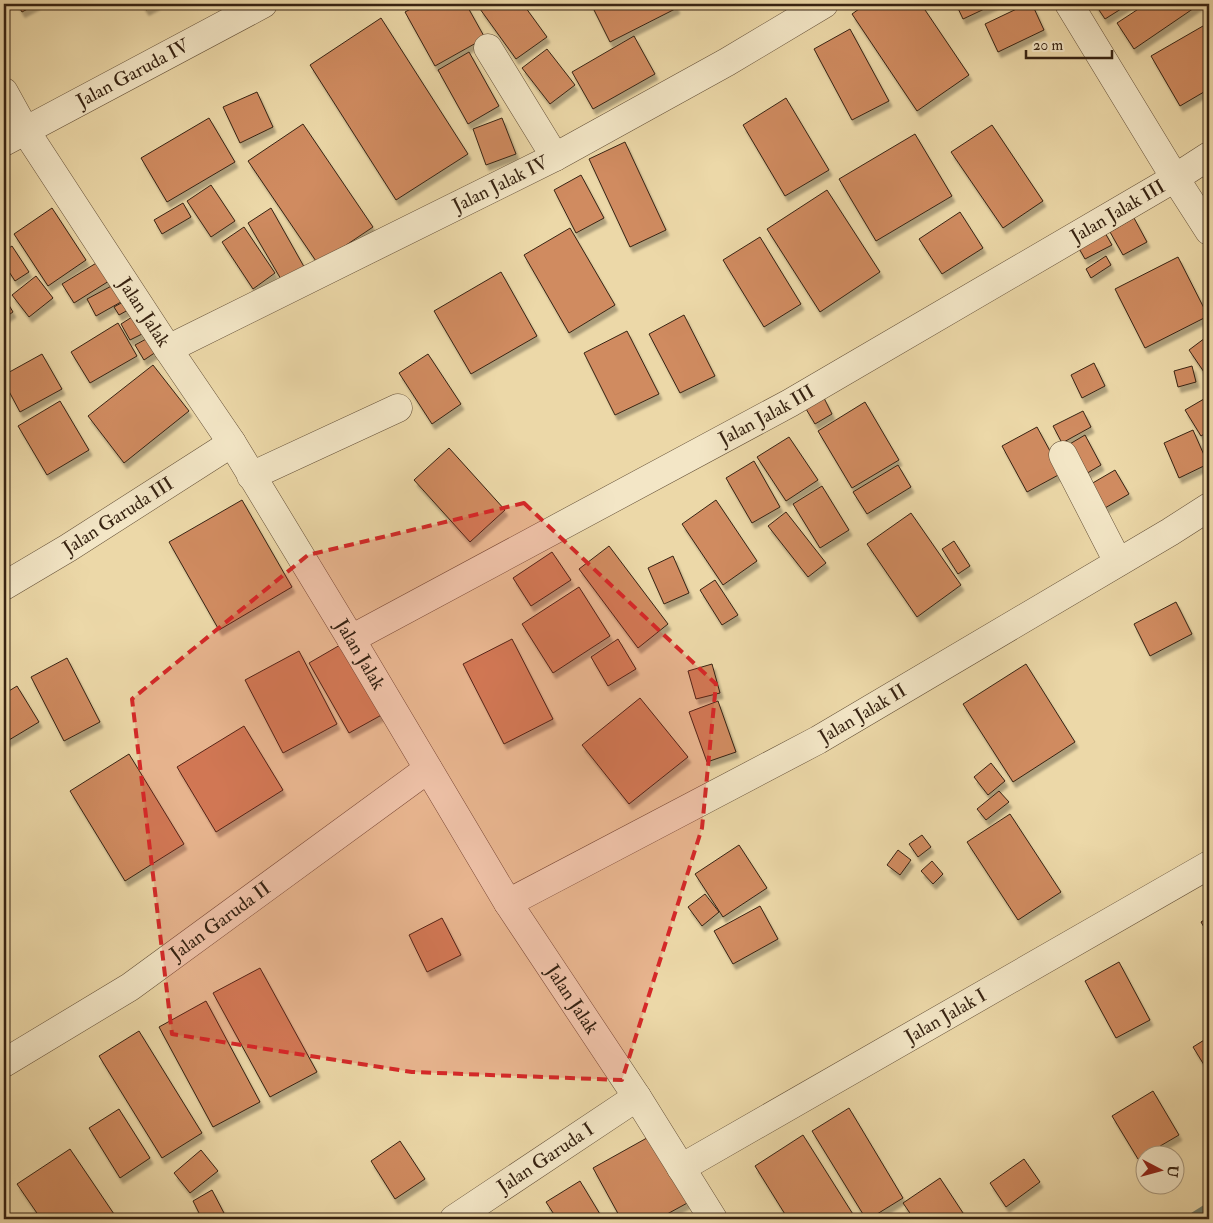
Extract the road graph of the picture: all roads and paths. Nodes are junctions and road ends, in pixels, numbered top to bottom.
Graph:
1 (263, 4) edge
2 (824, 4) edge
3 (1070, 4) edge
4 (488, 48) dead end
5 (4, 92) edge
6 (15, 136) edge
7 (1209, 156) edge
8 (555, 157) junction
9 (1175, 178) junction
10 (1209, 231) edge
11 (168, 349) junction
12 (398, 408) dead end
13 (232, 443) junction
14 (1063, 455) dead end
15 (251, 476) junction
16 (1209, 506) edge
17 (1118, 562) junction
18 (4, 586) edge
19 (351, 639) junction
20 (428, 769) junction
21 (1209, 865) edge
22 (508, 903) junction
23 (4, 1063) edge
24 (636, 1097) junction
25 (681, 1168) junction
26 (454, 1219) edge
27 (713, 1219) edge

1 - 6 street, Jalan Garuda IV
2 - 8 street, Jalan Jalak IV
3 - 9 street
4 - 8 street
5 - 6 street, Jalan Jalak
6 - 11 street, Jalan Jalak
7 - 9 street, Jalan Jalak III
8 - 11 street, Jalan Jalak IV
9 - 10 street
9 - 19 street, Jalan Jalak III
11 - 13 street, Jalan Jalak
12 - 15 street
13 - 15 street, Jalan Jalak
13 - 18 street, Jalan Garuda III
14 - 17 street
15 - 19 street, Jalan Jalak
16 - 17 street, Jalan Jalak II
17 - 22 street, Jalan Jalak II
19 - 20 street, Jalan Jalak
20 - 22 street, Jalan Jalak
20 - 23 street, Jalan Garuda II
21 - 25 street, Jalan Jalak I
22 - 24 street, Jalan Jalak
24 - 25 street, Jalan Jalak
24 - 26 street, Jalan Garuda I
25 - 27 street, Jalan Jalak

